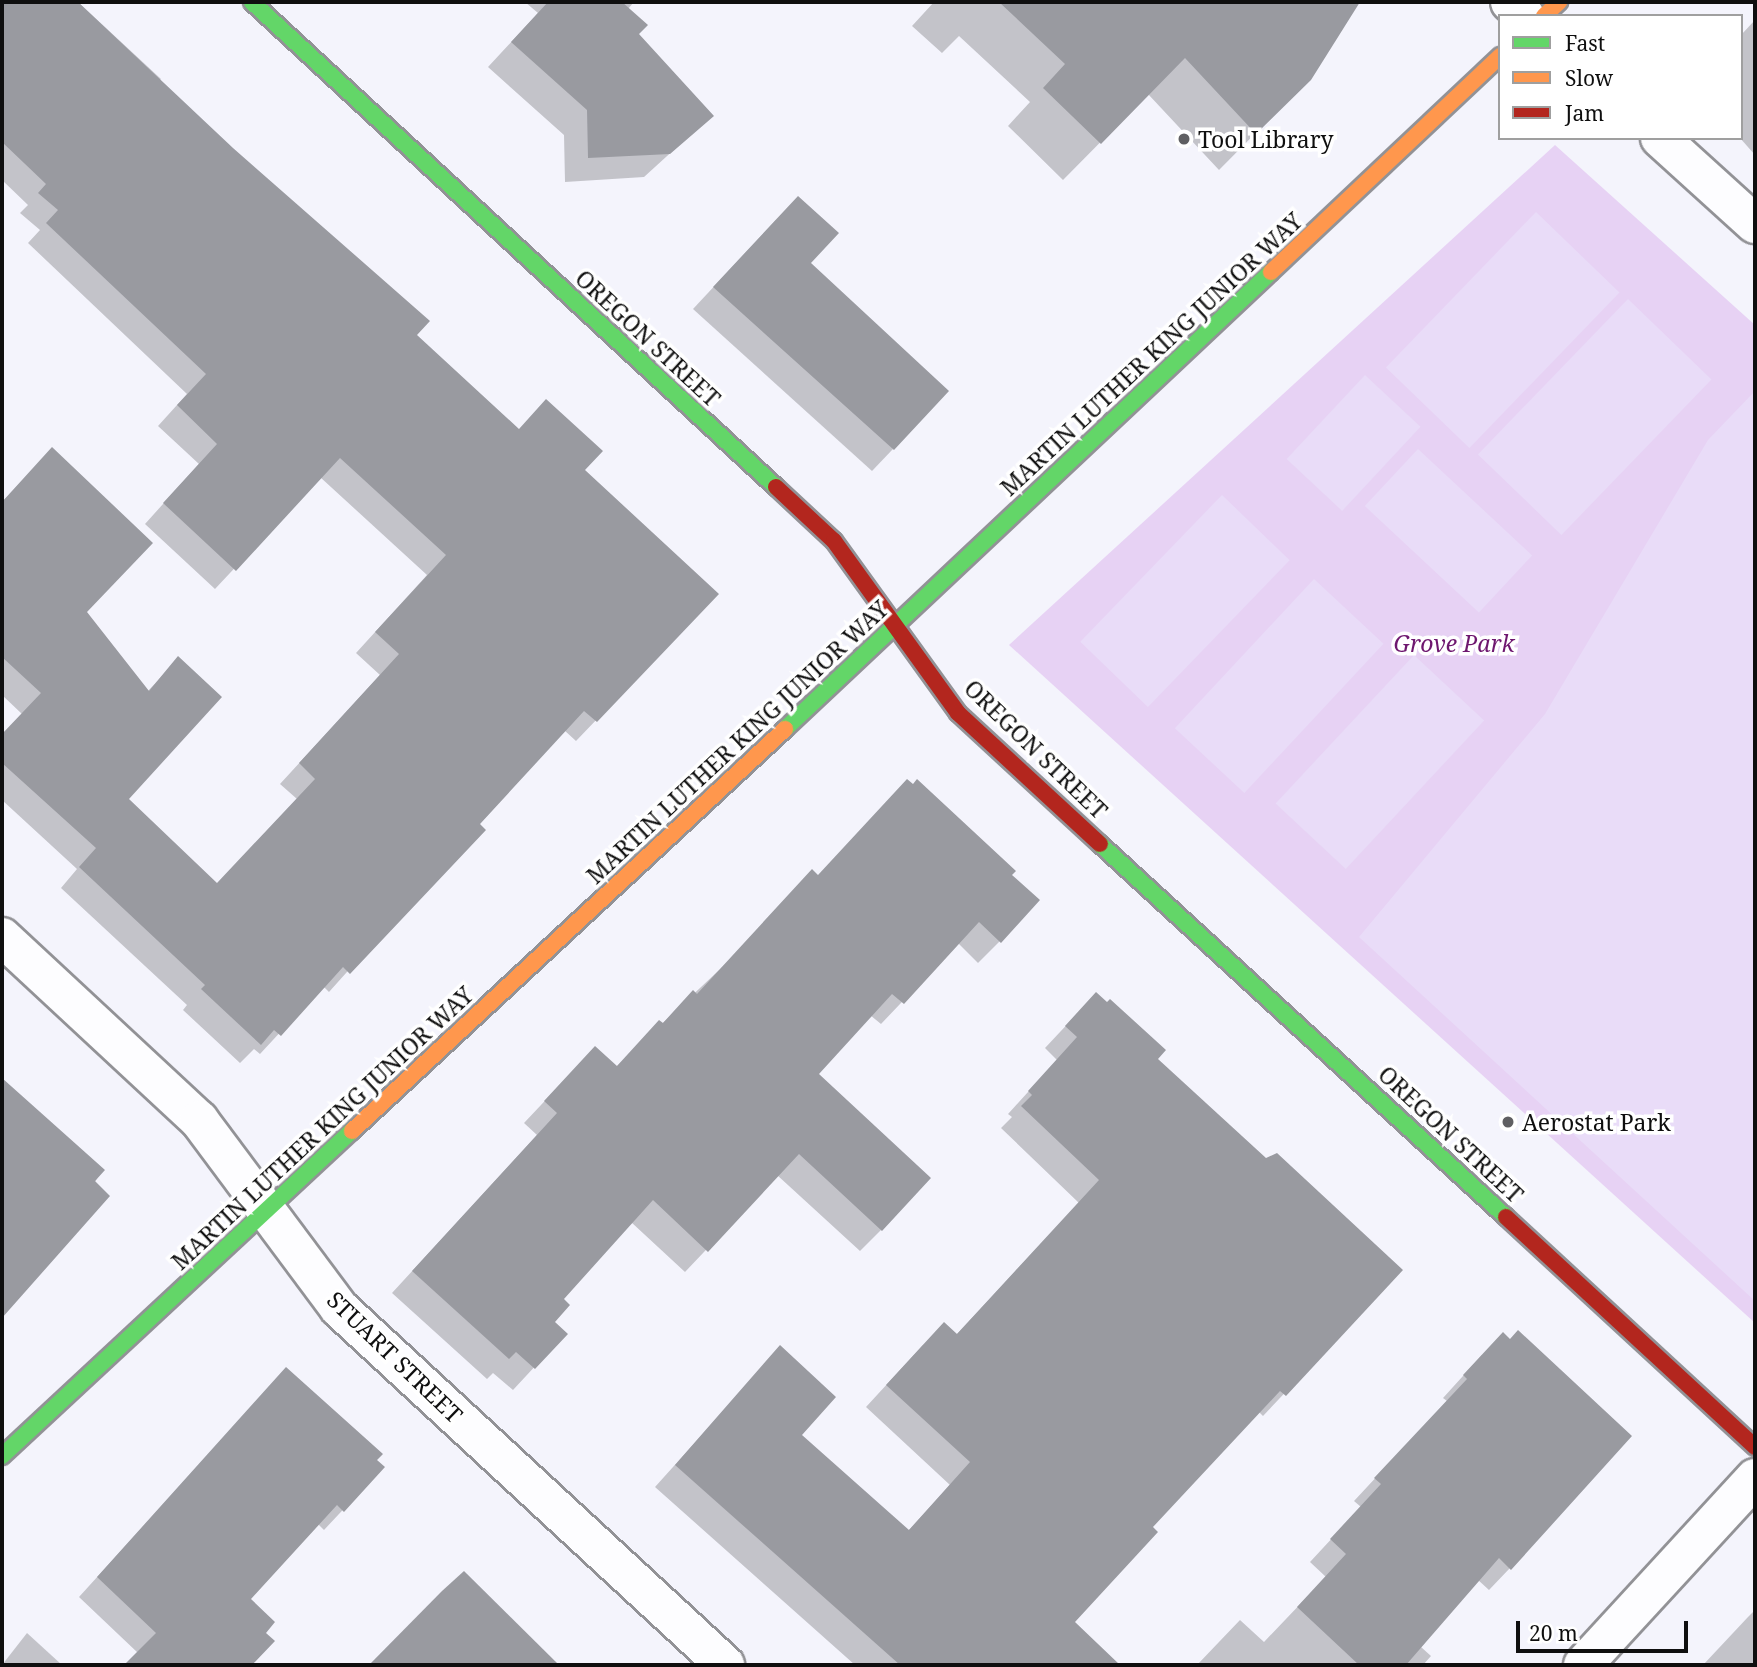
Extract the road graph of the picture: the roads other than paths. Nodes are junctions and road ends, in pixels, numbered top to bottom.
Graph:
1 (252, 2) edge
2 (1510, 2) edge
3 (1559, 2) edge
4 (1523, 14) edge
5 (1546, 14) edge
6 (1498, 58) edge
7 (1662, 140) edge
8 (1755, 224) edge
9 (896, 626) junction
10 (2, 937) edge
11 (267, 1210) junction
12 (1755, 1447) edge
13 (2, 1456) edge
14 (1755, 1478) edge
15 (725, 1665) edge
16 (1583, 1665) edge

1 - 9 street, OREGON STREET
2 - 4 street
3 - 5 street
6 - 9 street, MARTIN LUTHER KING JUNIOR WAY
7 - 8 street
9 - 11 street, MARTIN LUTHER KING JUNIOR WAY
9 - 12 street, OREGON STREET
10 - 11 street, STUART STREET
11 - 13 street, MARTIN LUTHER KING JUNIOR WAY
11 - 15 street, STUART STREET
14 - 16 street

